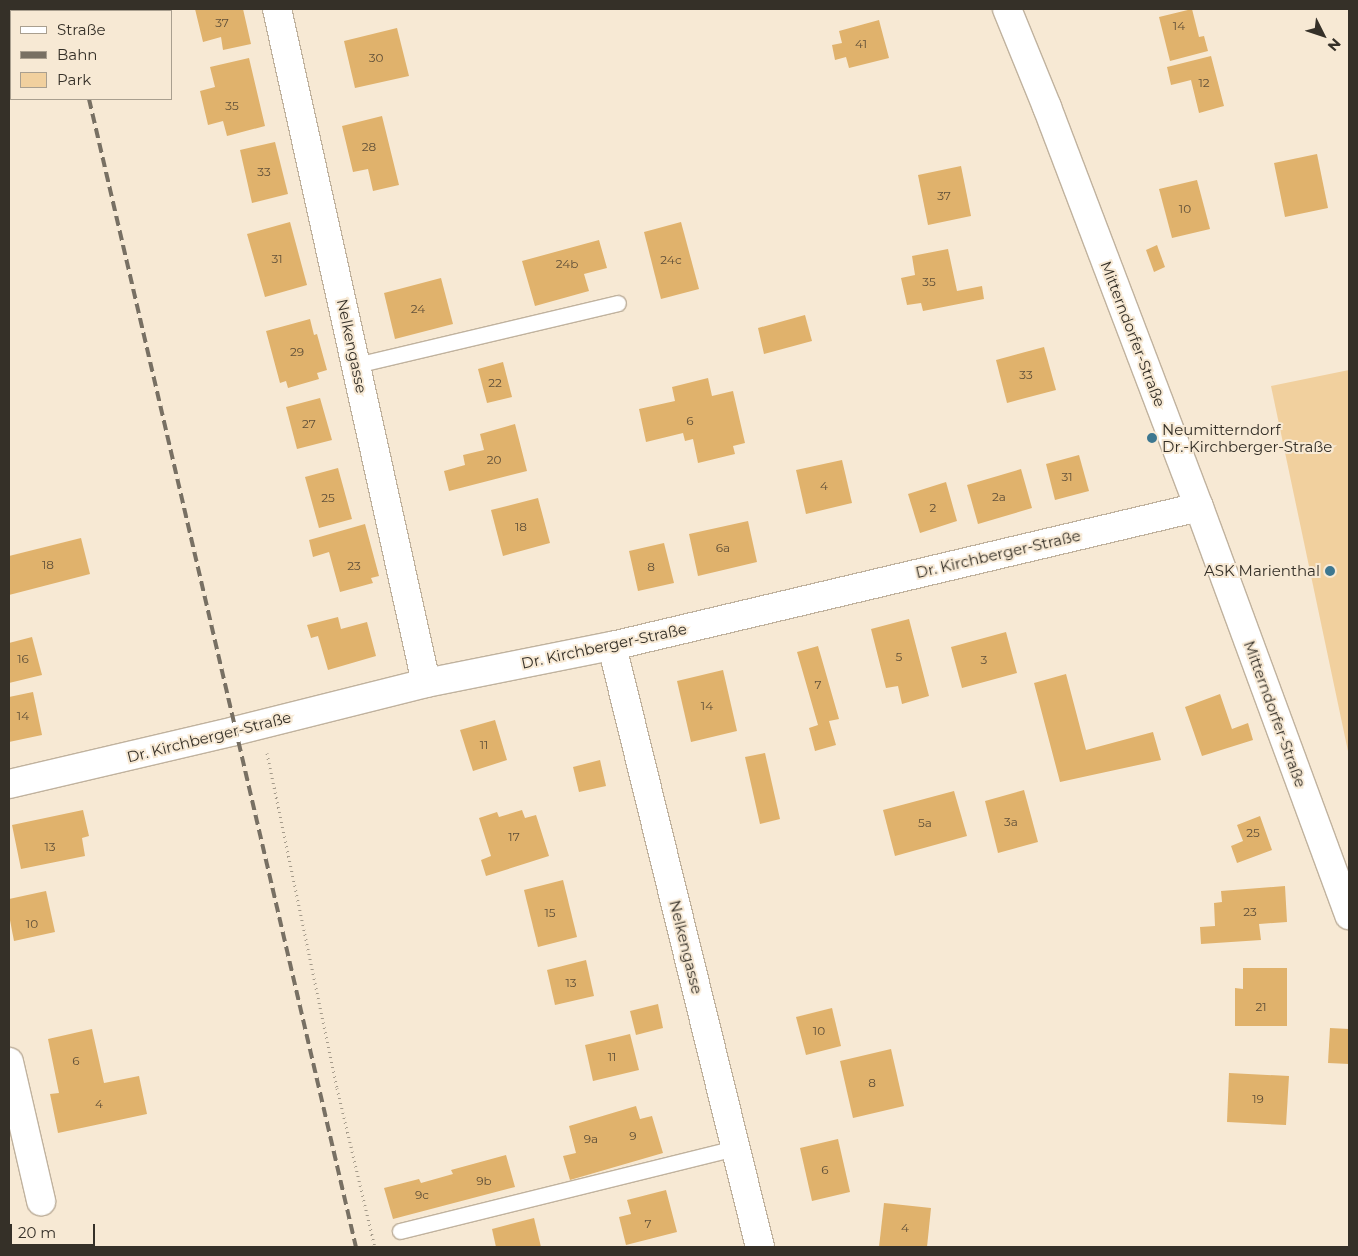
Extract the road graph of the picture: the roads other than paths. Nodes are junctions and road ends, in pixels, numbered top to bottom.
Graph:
1 (277, 9) edge
2 (1007, 9) edge
3 (618, 302) dead end
4 (356, 365) junction
5 (1199, 507) junction
6 (612, 646) junction
7 (426, 683) junction
8 (9, 784) edge
9 (1343, 884) edge
10 (1349, 915) edge
11 (9, 1062) edge
12 (736, 1148) junction
13 (41, 1201) dead end
14 (400, 1231) dead end
15 (760, 1247) edge

1 - 4 street, Nelkengasse
2 - 5 street, Mitterndorfer-Straße
3 - 4 lane
4 - 7 street, Nelkengasse
5 - 6 street, Dr. Kirchberger-Straße
5 - 9 street, Mitterndorfer-Straße
6 - 7 street, Dr. Kirchberger-Straße
6 - 12 street, Nelkengasse
7 - 8 street, Dr. Kirchberger-Straße
9 - 10 street, Mitterndorfer-Straße
11 - 13 street
12 - 14 lane
12 - 15 street, Nelkengasse

